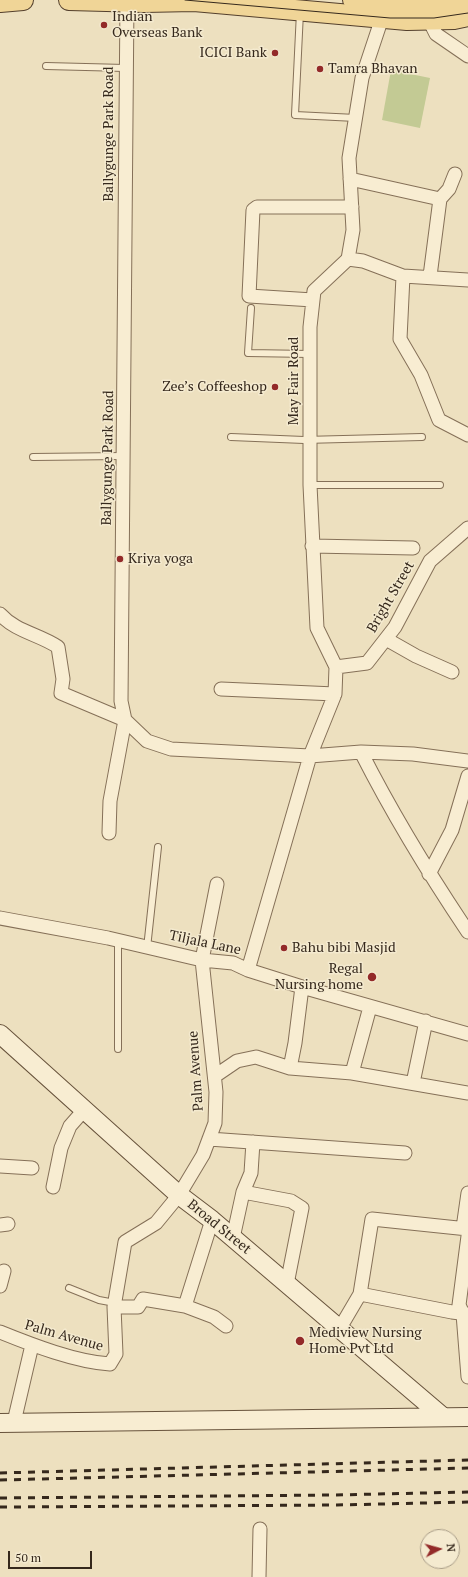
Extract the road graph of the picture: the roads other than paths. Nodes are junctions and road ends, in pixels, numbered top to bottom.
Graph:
1 (23, 0) edge
2 (69, 0) edge
3 (353, 0) edge
4 (127, 1) edge
5 (468, 1) edge
6 (0, 2) edge
7 (384, 10) junction
8 (300, 11) junction
9 (468, 16) edge
10 (429, 20) junction
11 (468, 56) edge
12 (46, 66) dead end
13 (125, 68) junction
14 (356, 118) junction
15 (455, 174) dead end
16 (350, 179) junction
17 (440, 199) junction
18 (352, 207) junction
19 (348, 259) junction
20 (403, 276) junction
21 (430, 276) junction
22 (468, 280) edge
23 (313, 300) junction
24 (250, 308) dead end
25 (310, 354) junction
26 (468, 435) edge
27 (231, 437) dead end
28 (422, 437) dead end
29 (310, 439) junction
30 (124, 456) junction
31 (33, 457) dead end
32 (310, 485) junction
33 (440, 485) dead end
34 (468, 528) edge
35 (312, 546) junction
36 (413, 548) dead end
37 (0, 614) edge
38 (386, 639) junction
39 (336, 667) junction
40 (452, 672) dead end
41 (221, 689) dead end
42 (334, 694) junction
43 (125, 720) junction
44 (361, 752) junction
45 (310, 756) junction
46 (468, 761) edge
47 (468, 776) edge
48 (109, 833) dead end
49 (158, 847) dead end
50 (429, 874) junction
51 (218, 884) dead end
52 (0, 918) edge
53 (468, 932) edge
54 (118, 941) junction
55 (147, 948) junction
56 (202, 960) junction
57 (248, 970) junction
58 (302, 987) junction
59 (370, 1007) junction
60 (426, 1021) junction
61 (0, 1034) edge
62 (468, 1034) edge
63 (118, 1049) dead end
64 (290, 1068) junction
65 (352, 1073) junction
66 (215, 1076) junction
67 (412, 1083) junction
68 (468, 1093) edge
69 (85, 1109) junction
70 (209, 1139) junction
71 (253, 1142) junction
72 (406, 1153) dead end
73 (0, 1166) edge
74 (32, 1168) dead end
75 (53, 1187) dead end
76 (244, 1192) junction
77 (468, 1193) edge
78 (179, 1195) junction
79 (212, 1220) junction
80 (466, 1231) edge
81 (234, 1238) junction
82 (4, 1271) dead end
83 (287, 1284) junction
84 (0, 1286) edge
85 (69, 1288) dead end
86 (360, 1294) junction
87 (115, 1305) junction
88 (186, 1306) junction
89 (465, 1314) edge
90 (226, 1326) dead end
91 (340, 1328) junction
92 (0, 1332) edge
93 (32, 1345) junction
94 (468, 1377) edge
95 (442, 1416) junction
96 (468, 1417) edge
97 (7, 1422) edge
98 (260, 1529) dead end
99 (259, 1577) edge

1 - 6 main road
2 - 4 main road
3 - 7 main road
4 - 8 main road
4 - 13 street, Ballygunge Park Road
5 - 7 main road
7 - 8 main road
7 - 10 main road
7 - 14 street
8 - 14 lane
9 - 10 main road
10 - 11 street
12 - 13 lane
13 - 30 street, Ballygunge Park Road
14 - 16 street
15 - 17 street
16 - 17 street
16 - 18 street
17 - 21 street
18 - 19 street
18 - 23 street
19 - 20 street
19 - 23 street, May Fair Road
20 - 21 street
20 - 26 street
21 - 22 street
23 - 25 street, May Fair Road
24 - 25 lane
25 - 29 street, May Fair Road
27 - 29 lane
28 - 29 lane
29 - 32 street, May Fair Road
30 - 31 lane
30 - 43 street, Ballygunge Park Road
32 - 33 lane
32 - 35 street, May Fair Road
34 - 38 street, Bright Street
35 - 36 street
35 - 39 street, May Fair Road
37 - 43 street
38 - 39 street, Bright Street
38 - 40 street
39 - 42 street
41 - 42 street
42 - 45 street
43 - 45 street
43 - 48 street, Ballygunge Park Road
44 - 45 street
44 - 46 street
44 - 50 street
45 - 57 street
47 - 50 street
49 - 55 lane
50 - 53 street
51 - 56 street, Palm Avenue
52 - 54 street, Tiljala Lane
54 - 55 street, Tiljala Lane
54 - 63 lane
55 - 56 street, Tiljala Lane
56 - 57 street, Tiljala Lane
56 - 66 street, Palm Avenue
57 - 58 street, Tiljala Lane
58 - 59 street, Tiljala Lane
58 - 64 street
59 - 60 street, Tiljala Lane
59 - 65 street
60 - 62 street, Tiljala Lane
60 - 67 street
61 - 69 street, Broad Street
64 - 65 street
64 - 66 street
65 - 67 street
66 - 70 street, Palm Avenue
67 - 68 street
69 - 75 street
69 - 78 street, Broad Street
70 - 71 street
70 - 78 street, Palm Avenue
71 - 72 street
71 - 76 street
73 - 74 street
76 - 81 street
76 - 83 street
77 - 80 street
78 - 79 street, Broad Street
78 - 87 street, Palm Avenue
79 - 81 street, Broad Street
79 - 88 street
80 - 86 street
80 - 89 street
81 - 83 street, Broad Street
82 - 84 street
83 - 91 street, Broad Street
85 - 87 lane
86 - 89 street
86 - 91 street
87 - 88 street
87 - 93 street, Palm Avenue
88 - 90 street
89 - 94 street
91 - 95 street, Broad Street
92 - 93 street, Palm Avenue
93 - 97 street
95 - 96 street
95 - 97 street
98 - 99 street

